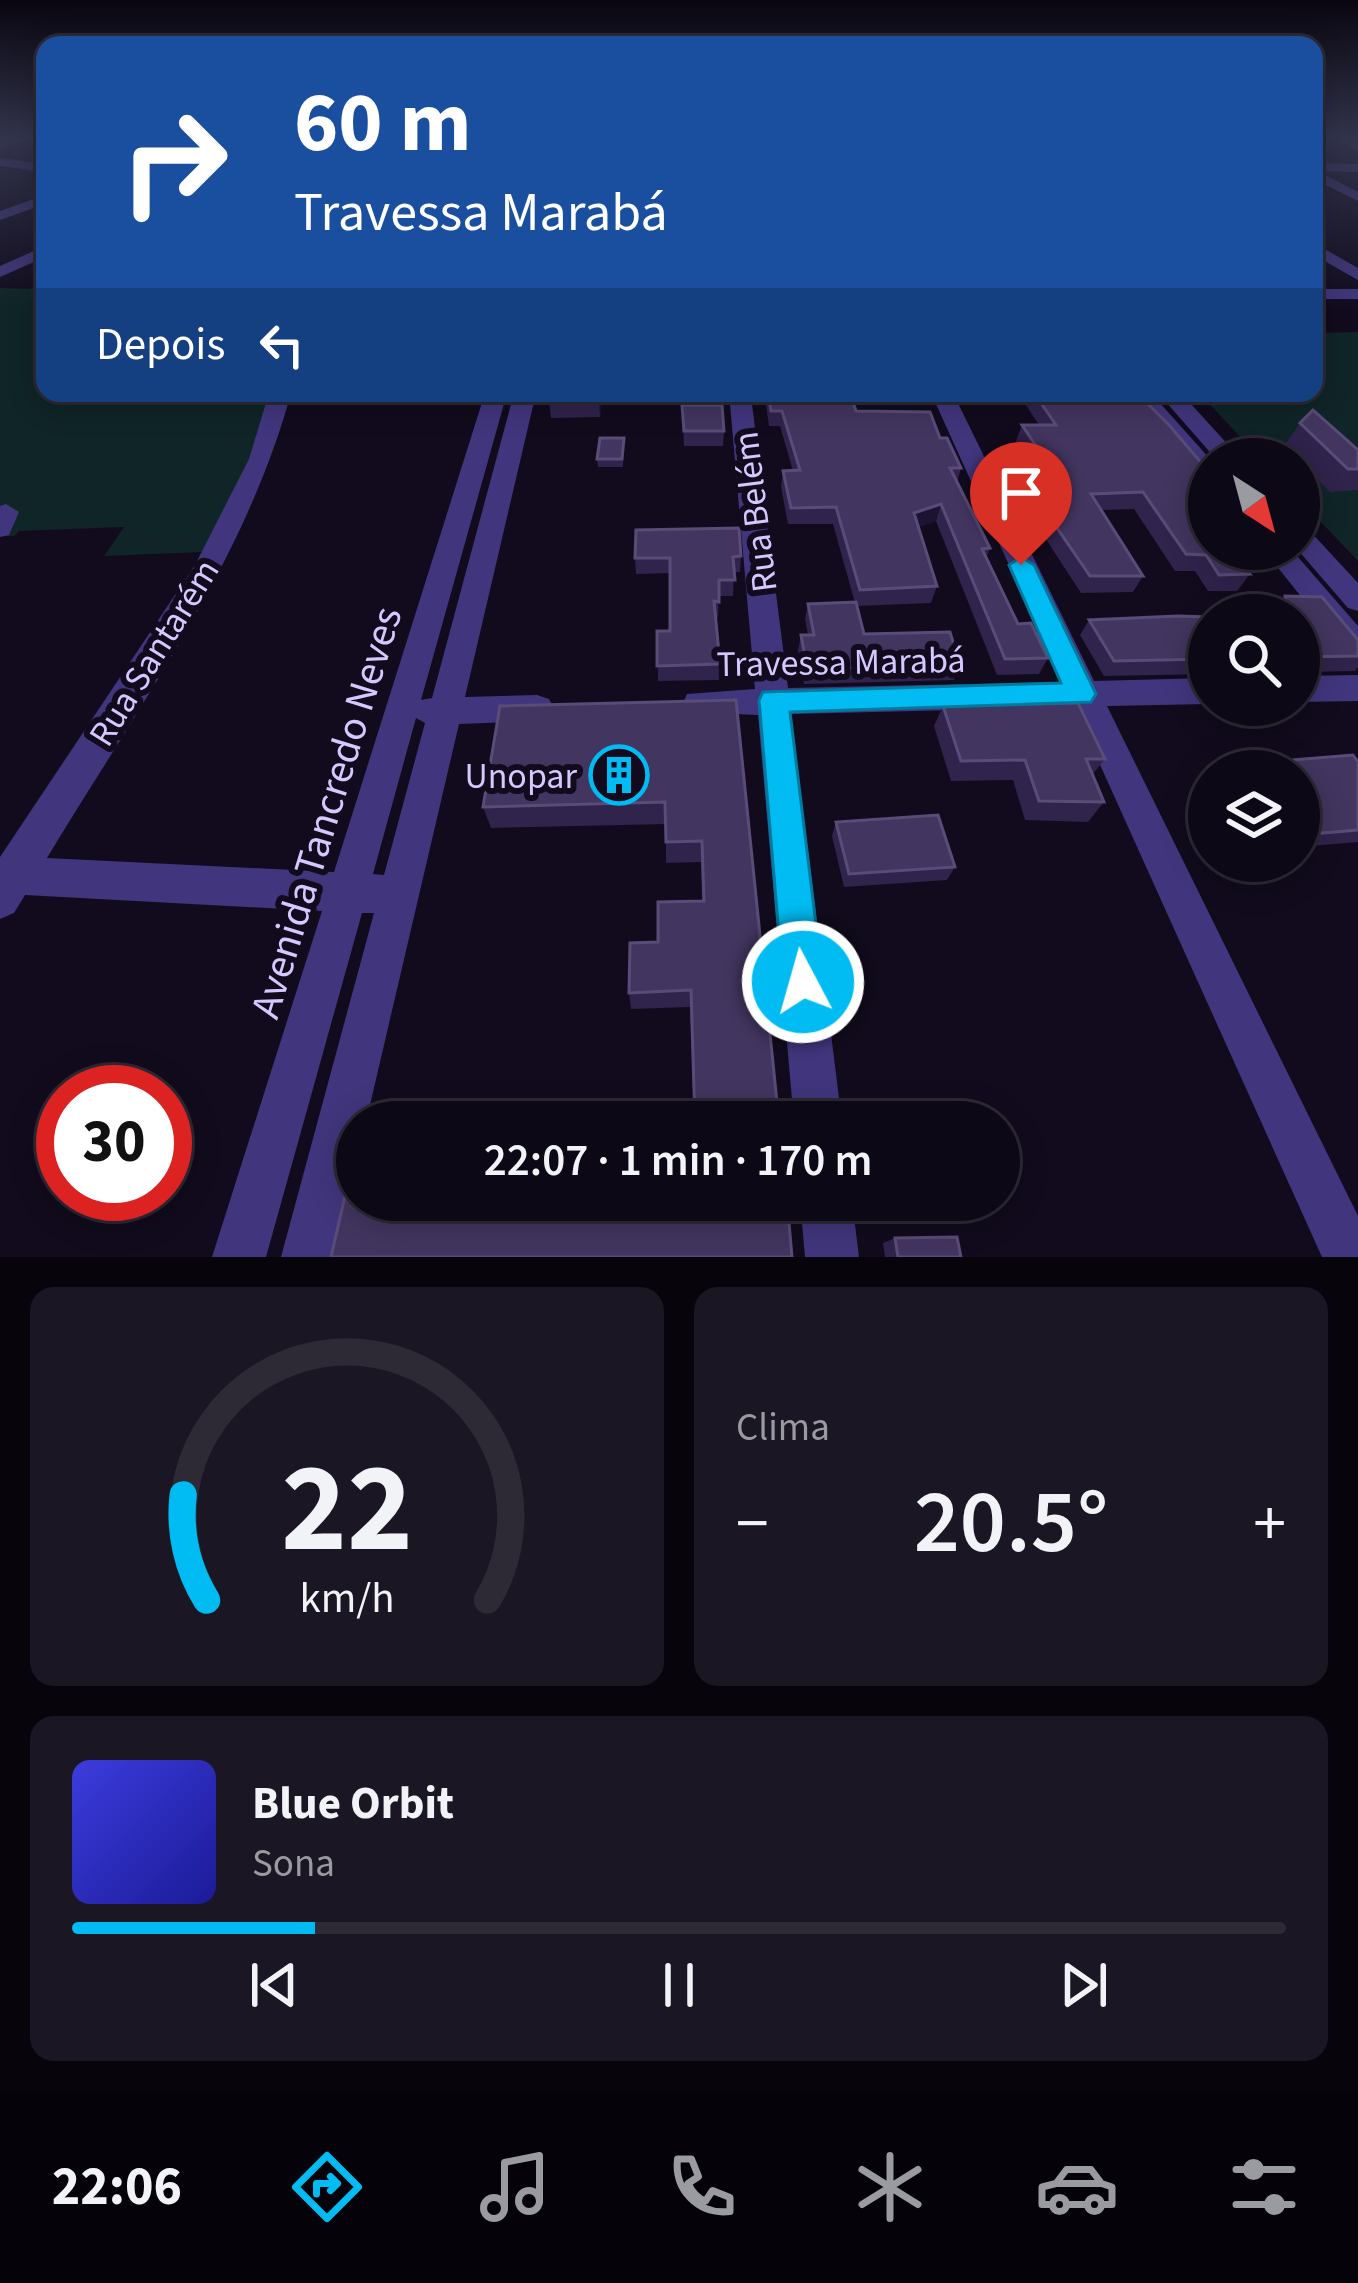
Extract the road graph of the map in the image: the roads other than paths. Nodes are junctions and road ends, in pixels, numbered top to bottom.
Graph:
1 (36, 202) edge
2 (0, 216) edge
3 (1323, 254) edge
4 (36, 255) edge
5 (0, 272) edge
6 (1358, 275) edge
7 (1323, 294) edge
8 (1358, 294) edge
9 (277, 402) edge
10 (493, 402) edge
11 (523, 402) edge
12 (946, 402) edge
13 (1147, 402) edge
14 (1177, 402) edge
15 (741, 404) dead end
16 (1210, 438) edge
17 (1188, 448) edge
18 (1320, 558) edge
19 (1294, 570) edge
20 (1358, 601) edge
21 (1358, 646) edge
22 (1358, 688) edge
23 (1320, 689) edge
24 (1188, 692) edge
25 (1081, 694) junction
26 (774, 700) junction
27 (657, 704) edge
28 (563, 707) edge
29 (447, 711) junction
30 (402, 712) junction
31 (5, 883) edge
32 (347, 895) junction
33 (398, 895) junction
34 (816, 1101) edge
35 (828, 1221) edge
36 (239, 1257) edge
37 (308, 1257) edge
38 (832, 1257) edge
39 (1350, 1257) edge

1 - 2 street
3 - 6 street
4 - 5 street
7 - 8 street
9 - 31 street, Rua Santarém
10 - 30 street, Avenida Tancredo Neves
11 - 29 street
12 - 25 street
13 - 17 street
14 - 16 street
15 - 26 street, Rua Belém
18 - 20 street
19 - 21 street
22 - 23 street
24 - 25 street, Travessa Marabá
25 - 26 street, Travessa Marabá
25 - 39 street
26 - 27 street, Travessa Marabá
26 - 34 street, Rua Belém
28 - 29 street
29 - 30 street
29 - 33 street
30 - 32 street, Avenida Tancredo Neves
31 - 32 street
32 - 33 street
32 - 36 street, Avenida Tancredo Neves
33 - 37 street
35 - 38 street

